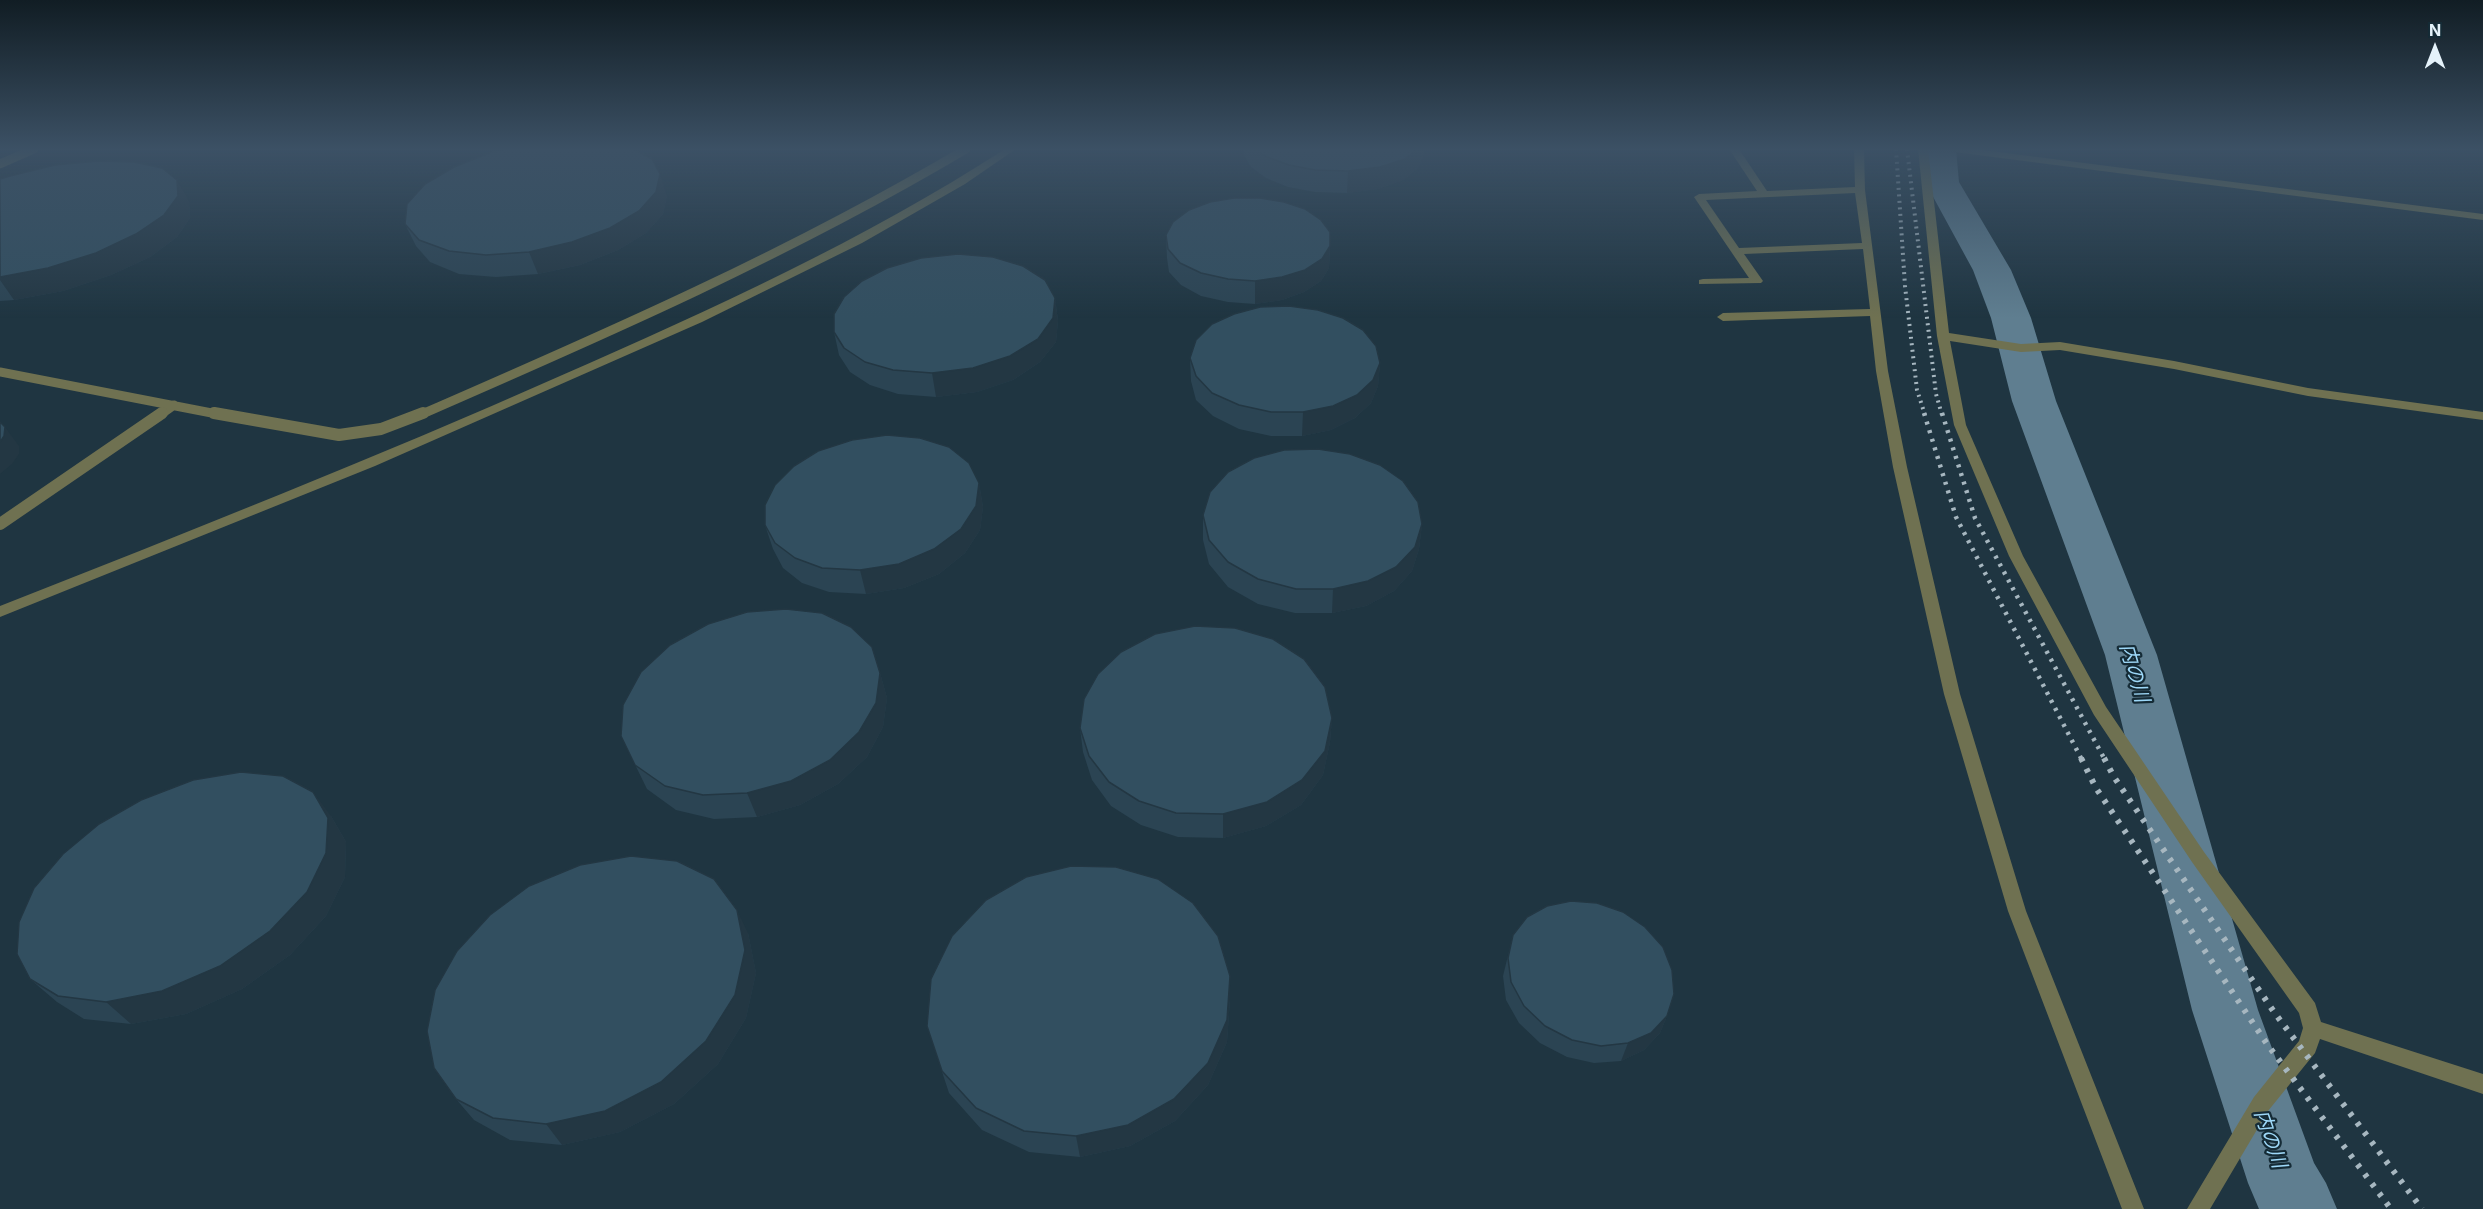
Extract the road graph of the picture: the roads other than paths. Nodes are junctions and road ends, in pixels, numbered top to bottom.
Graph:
1 (868, 205) edge
2 (919, 205) edge
3 (1704, 205) edge
4 (1862, 205) edge
5 (1928, 205) edge
6 (2393, 205) edge
7 (2483, 217) edge
8 (1868, 246) junction
9 (1736, 251) junction
10 (1703, 282) dead end
11 (1876, 312) junction
12 (1723, 317) dead end
13 (1943, 336) junction
14 (0, 372) edge
15 (174, 405) junction
16 (2483, 416) edge
17 (0, 524) edge
18 (0, 612) edge
19 (2313, 1028) junction
20 (2483, 1084) edge
21 (2133, 1209) edge
22 (2198, 1209) edge

1 - 15 lane
2 - 18 street
3 - 9 street
4 - 8 street
5 - 13 street
6 - 7 street
8 - 9 street
8 - 11 street
9 - 10 street
11 - 12 street
11 - 21 street
13 - 16 street
13 - 19 street
14 - 15 lane
15 - 17 lane
19 - 20 street
19 - 22 street

